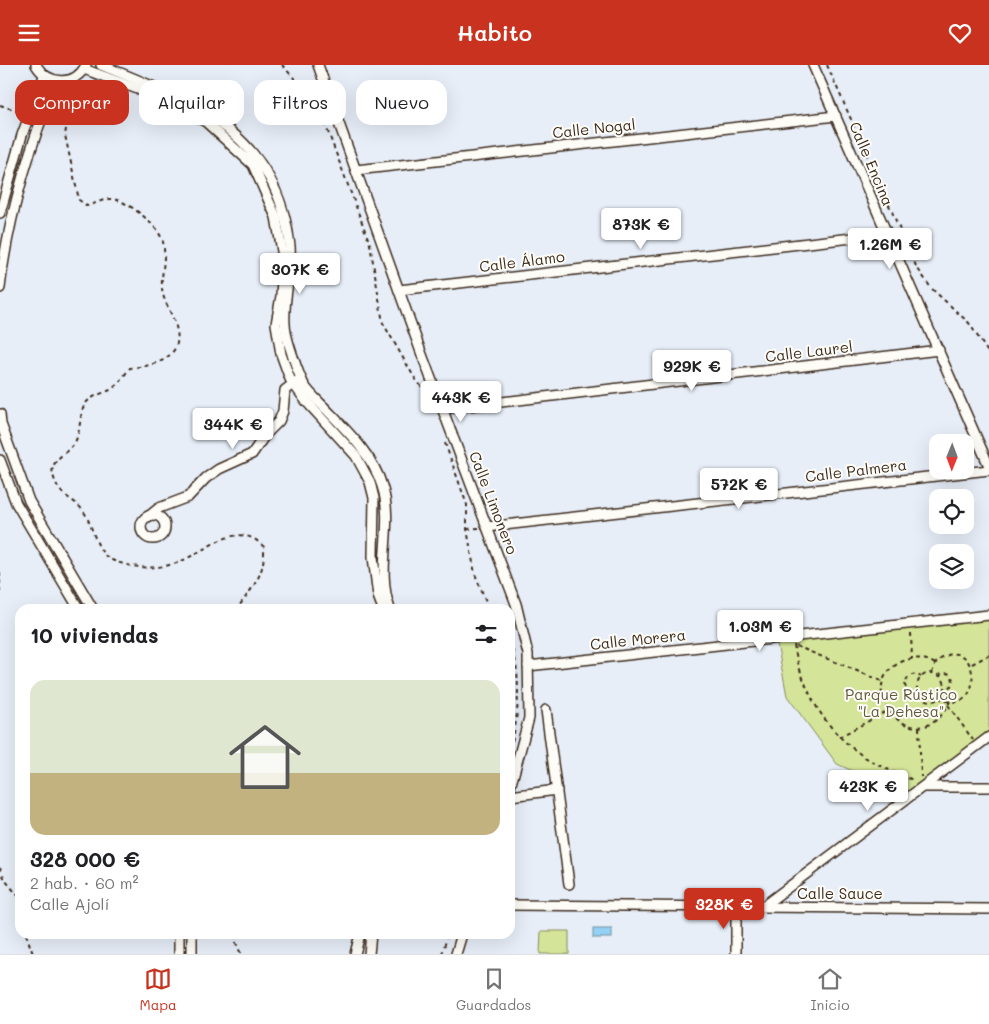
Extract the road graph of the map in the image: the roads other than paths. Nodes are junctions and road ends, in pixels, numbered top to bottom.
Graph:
1 (36, 65) edge
2 (101, 65) edge
3 (318, 65) edge
4 (813, 65) edge
5 (85, 67) edge
6 (44, 76) junction
7 (54, 80) edge
8 (64, 80) edge
9 (836, 116) junction
10 (38, 125) edge
11 (356, 170) junction
12 (0, 213) edge
13 (887, 233) junction
14 (0, 288) edge
15 (399, 290) junction
16 (939, 350) junction
17 (301, 379) junction
18 (292, 383) junction
19 (443, 409) junction
20 (0, 414) edge
21 (0, 460) edge
22 (989, 468) edge
23 (148, 517) dead end
24 (487, 527) junction
25 (76, 604) edge
26 (90, 604) edge
27 (381, 604) edge
28 (388, 604) edge
29 (989, 615) edge
30 (528, 666) junction
31 (546, 710) dead end
32 (989, 737) edge
33 (515, 770) edge
34 (924, 787) junction
35 (989, 787) edge
36 (557, 790) junction
37 (515, 795) edge
38 (569, 884) dead end
39 (515, 905) edge
40 (736, 907) junction
41 (762, 907) junction
42 (989, 909) edge
43 (179, 939) edge
44 (192, 939) edge
45 (359, 939) edge
46 (370, 939) edge
47 (460, 939) edge
48 (179, 954) edge
49 (192, 954) edge
50 (355, 954) edge
51 (368, 954) edge
52 (456, 954) edge
53 (736, 954) edge

1 - 6 street
2 - 17 street
3 - 11 street, Calle Limonero
4 - 9 street, Calle Encina
5 - 8 street
5 - 18 street
6 - 7 street
6 - 12 street
9 - 11 street, Calle Nogal
9 - 13 street, Calle Encina
10 - 14 street
11 - 15 street, Calle Limonero
13 - 15 street, Calle Álamo
13 - 16 street, Calle Encina
15 - 19 street, Calle Limonero
16 - 19 street, Calle Laurel
16 - 22 street, Calle Encina
17 - 18 street
17 - 28 street
18 - 23 street
18 - 27 street
19 - 24 street, Calle Limonero
20 - 26 street
21 - 25 street
22 - 24 street, Calle Palmera
24 - 30 street, Calle Limonero
29 - 30 street, Calle Morera
30 - 33 street, Calle Limonero
31 - 36 street
32 - 34 street
34 - 35 street
34 - 41 street
36 - 37 street
36 - 38 street
39 - 40 street, Calle Sauce
40 - 41 street, Calle Sauce
40 - 53 street
41 - 42 street, Calle Sauce
43 - 48 street
44 - 49 street
45 - 50 street
46 - 51 street
47 - 52 street

